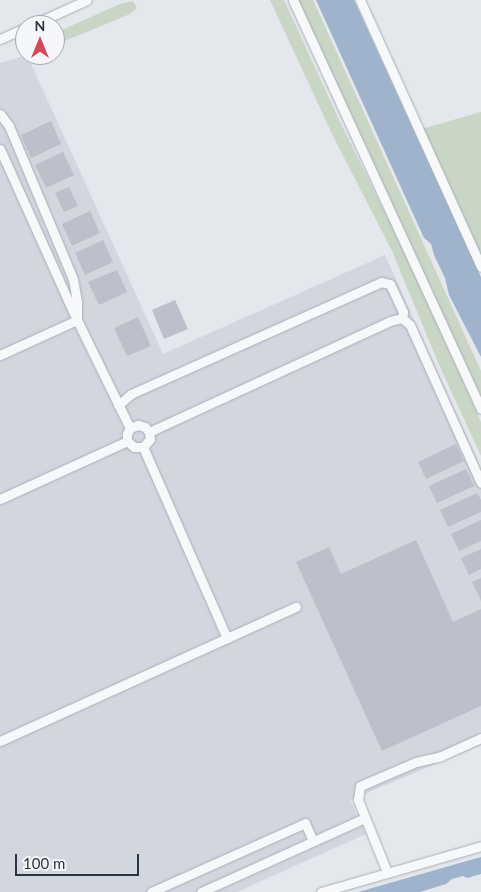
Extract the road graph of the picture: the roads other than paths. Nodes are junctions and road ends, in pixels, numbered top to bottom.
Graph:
1 (87, 0) edge
2 (293, 0) edge
3 (360, 0) edge
4 (54, 15) edge
5 (15, 33) edge
6 (0, 40) edge
7 (0, 114) edge
8 (0, 149) edge
9 (481, 267) edge
10 (402, 318) junction
11 (77, 320) junction
12 (0, 355) edge
13 (118, 405) junction
14 (481, 409) edge
15 (130, 428) junction
16 (149, 432) junction
17 (127, 441) junction
18 (143, 447) junction
19 (481, 483) edge
20 (0, 499) edge
21 (296, 607) dead end
22 (227, 638) junction
23 (481, 738) edge
24 (0, 741) edge
25 (365, 818) junction
26 (313, 841) junction
27 (481, 846) edge
28 (387, 872) junction
29 (152, 892) edge
30 (201, 892) edge
31 (321, 892) edge

1 - 4 street
2 - 14 street
3 - 9 street
5 - 6 street
7 - 11 street
8 - 11 street
10 - 13 street
10 - 16 street
10 - 19 street
11 - 12 street
11 - 13 street
13 - 15 street
15 - 16 street
15 - 17 street
16 - 18 street
17 - 18 street
17 - 20 street
18 - 22 street
21 - 22 street
22 - 24 street
23 - 25 street
25 - 26 street
25 - 28 street
26 - 29 street
26 - 30 street
27 - 28 street
28 - 31 street

